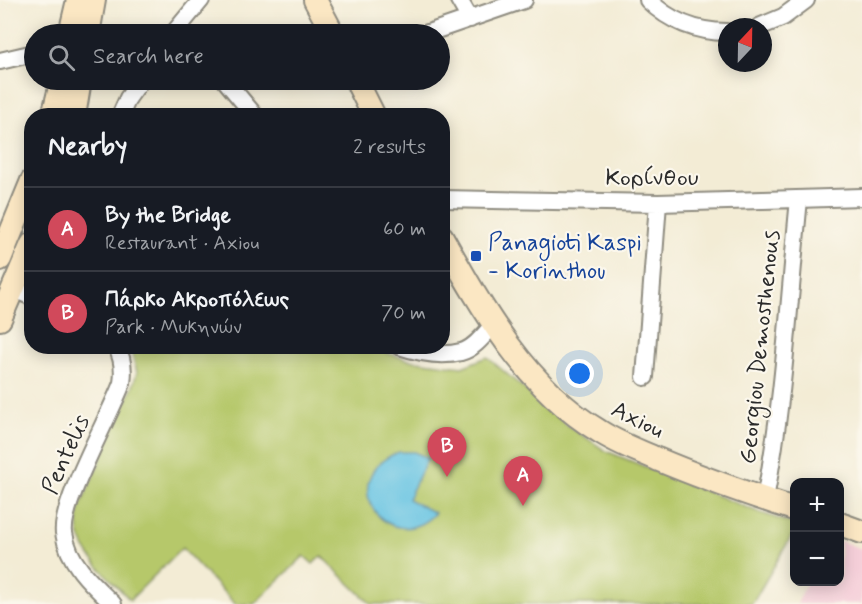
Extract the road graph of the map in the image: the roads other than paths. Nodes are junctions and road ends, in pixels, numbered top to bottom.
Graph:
1 (78, 0) edge
2 (94, 0) edge
3 (201, 0) edge
4 (315, 0) edge
5 (459, 0) edge
6 (524, 0) edge
7 (648, 0) edge
8 (806, 0) edge
9 (470, 19) junction
10 (772, 22) edge
11 (75, 24) edge
12 (80, 24) edge
13 (184, 24) edge
14 (328, 24) edge
15 (450, 26) edge
16 (718, 32) edge
17 (24, 56) edge
18 (0, 61) edge
19 (59, 90) edge
20 (78, 90) edge
21 (134, 90) edge
22 (233, 90) edge
23 (361, 90) edge
24 (54, 108) edge
25 (75, 108) edge
26 (124, 108) edge
27 (248, 108) edge
28 (370, 108) edge
29 (862, 197) edge
30 (450, 199) edge
31 (799, 199) junction
32 (24, 201) edge
33 (658, 203) junction
34 (450, 250) edge
35 (0, 259) edge
36 (23, 293) edge
37 (0, 319) edge
38 (494, 324) junction
39 (450, 353) edge
40 (120, 354) edge
41 (645, 377) dead end
42 (765, 499) junction
43 (790, 507) edge
44 (844, 525) edge
45 (862, 532) edge
46 (113, 604) edge

1 - 11 street
2 - 12 street
3 - 13 street
4 - 14 street
5 - 9 street
6 - 9 street
7 - 16 street
8 - 10 street
9 - 15 street
17 - 18 street
19 - 24 street
20 - 25 street
21 - 26 street
22 - 27 street
23 - 28 street
29 - 31 street, Κορίνθου
30 - 33 street, Κορίνθου
31 - 33 street, Κορίνθου
31 - 42 street, Georgiou Demosthenous
32 - 35 street
33 - 41 street
34 - 38 street, Axiou
36 - 37 street
38 - 39 street
38 - 42 street, Axiou
40 - 46 street, Pentelis
42 - 43 street, Axiou
44 - 45 street

